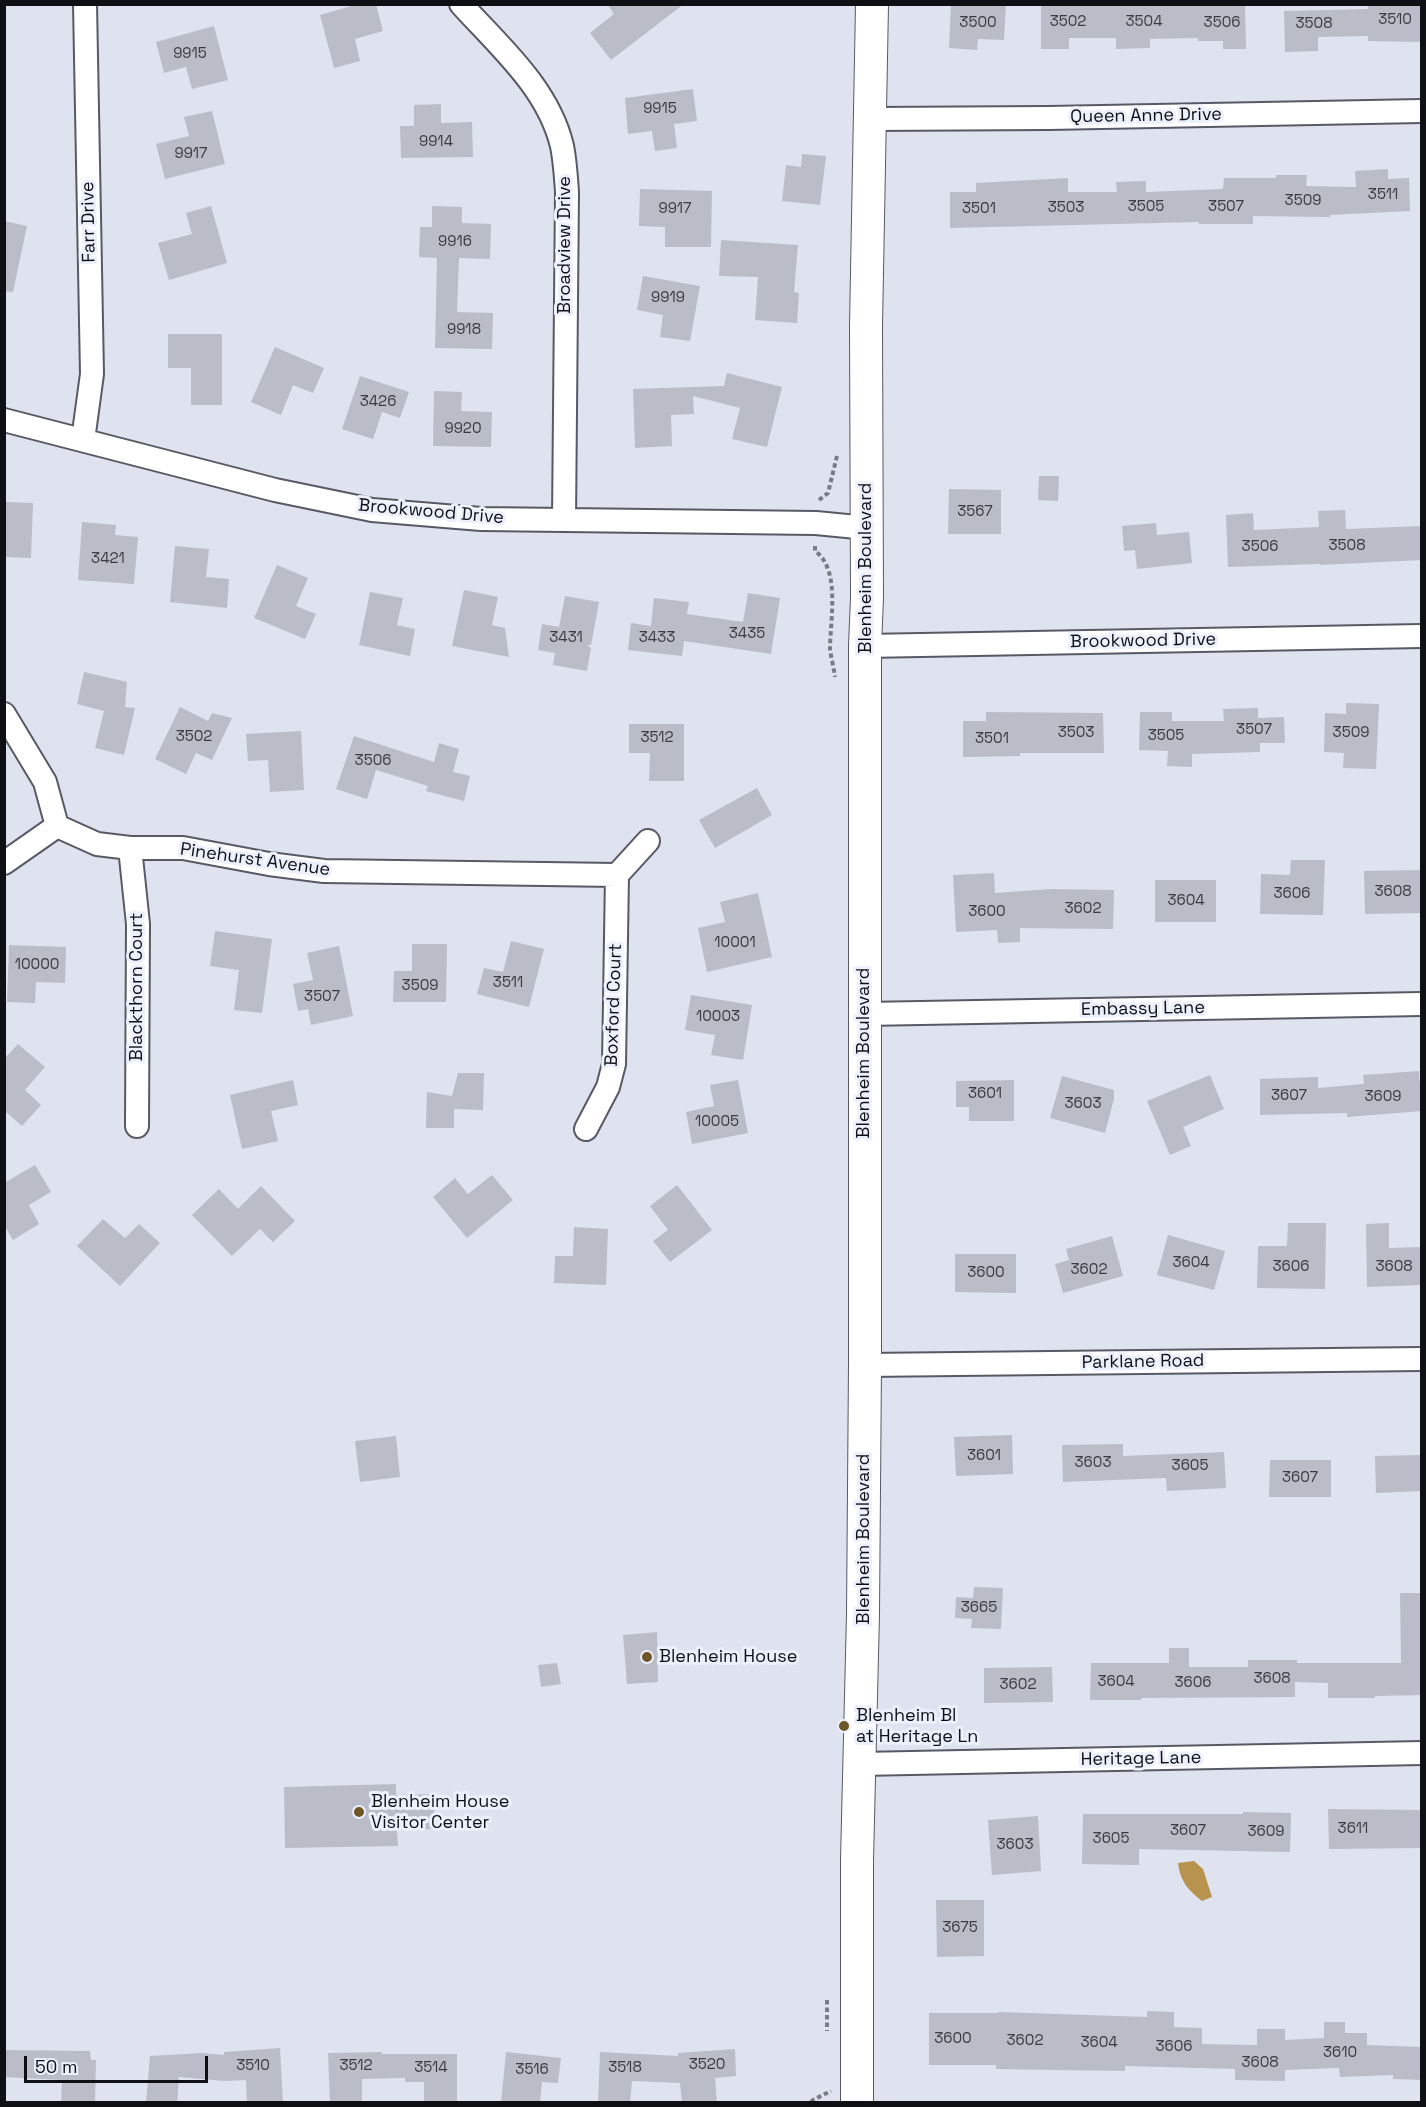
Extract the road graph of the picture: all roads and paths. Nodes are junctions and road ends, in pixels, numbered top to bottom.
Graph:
1 (85, 4) edge
2 (461, 4) edge
3 (872, 4) edge
4 (1422, 111) edge
5 (871, 119) junction
6 (4, 420) edge
7 (83, 440) junction
8 (564, 520) junction
9 (867, 528) junction
10 (1422, 636) edge
11 (865, 646) junction
12 (4, 714) edge
13 (57, 826) junction
14 (648, 841) dead end
15 (130, 848) junction
16 (4, 863) edge
17 (617, 875) junction
18 (1422, 1004) edge
19 (866, 1014) junction
20 (137, 1126) dead end
21 (586, 1129) dead end
22 (1422, 1359) edge
23 (865, 1365) junction
24 (1422, 1753) edge
25 (860, 1764) junction
26 (857, 2103) edge

1 - 7 street, Farr Drive
2 - 8 street, Broadview Drive
3 - 5 main road, Blenheim Boulevard
4 - 5 street, Queen Anne Drive
5 - 9 main road, Blenheim Boulevard
6 - 7 street, Brookwood Drive
7 - 8 street, Brookwood Drive
8 - 9 street, Brookwood Drive
9 - 11 main road, Blenheim Boulevard
10 - 11 street, Brookwood Drive
11 - 19 main road, Blenheim Boulevard
12 - 13 street
13 - 15 street, Pinehurst Avenue
13 - 16 street
14 - 17 street
15 - 17 street, Pinehurst Avenue
15 - 20 street, Blackthorn Court
17 - 21 street, Boxford Court
18 - 19 street, Embassy Lane
19 - 23 main road, Blenheim Boulevard
22 - 23 street, Parklane Road
23 - 25 main road, Blenheim Boulevard
24 - 25 street, Heritage Lane
25 - 26 main road, Blenheim Boulevard

